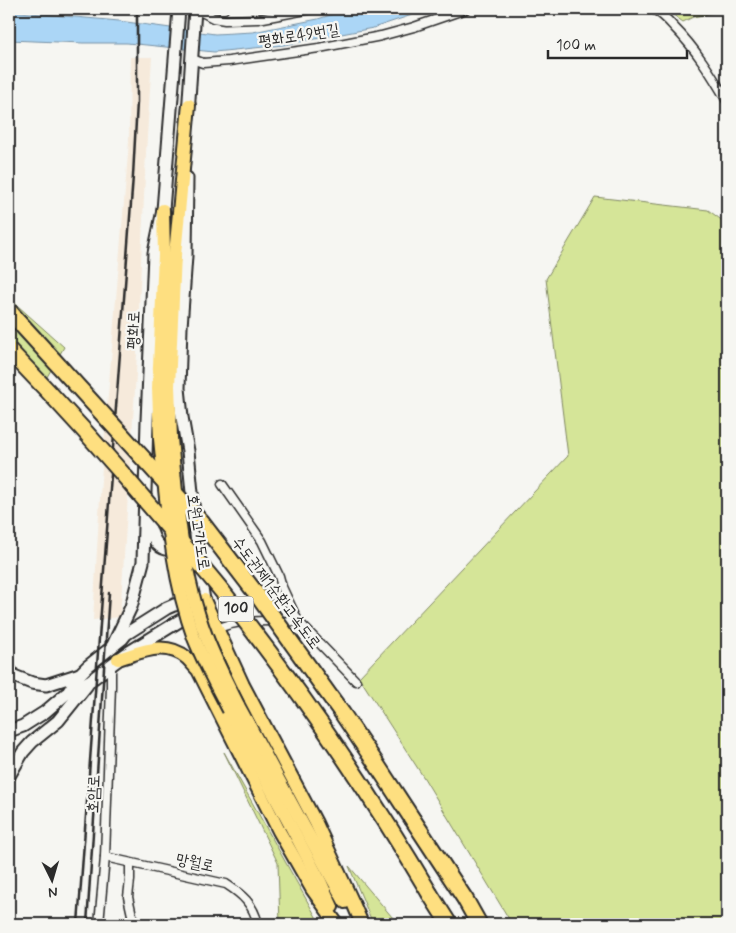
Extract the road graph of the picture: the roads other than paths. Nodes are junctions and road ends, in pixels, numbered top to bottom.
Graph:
1 (178, 9) edge
2 (196, 9) edge
3 (204, 9) edge
4 (224, 9) edge
5 (311, 9) edge
6 (466, 9) edge
7 (653, 9) edge
8 (192, 59) junction
9 (727, 101) edge
10 (189, 105) junction
11 (164, 210) junction
12 (9, 311) edge
13 (9, 350) edge
14 (165, 439) junction
15 (222, 484) dead end
16 (192, 502) junction
17 (145, 510) junction
18 (204, 600) junction
19 (298, 621) junction
20 (218, 629) junction
21 (126, 634) junction
22 (112, 647) junction
23 (132, 650) junction
24 (231, 659) junction
25 (114, 662) junction
26 (9, 669) edge
27 (198, 670) junction
28 (80, 674) junction
29 (91, 680) junction
30 (356, 681) dead end
31 (66, 694) junction
32 (234, 708) junction
33 (9, 731) edge
34 (9, 776) edge
35 (105, 857) junction
36 (130, 863) junction
37 (99, 924) edge
38 (134, 924) edge
39 (258, 924) edge
40 (338, 924) edge
41 (357, 924) edge
42 (362, 924) edge
43 (449, 924) edge
44 (479, 924) edge

1 - 11 main road, 평화로
2 - 5 street
2 - 8 main road
3 - 4 street
6 - 8 street, 평화로49번길
7 - 9 street
8 - 10 main road
10 - 14 highway, 호원고가도로
10 - 16 main road
11 - 14 highway, 호원고가도로
11 - 17 main road, 평화로
12 - 44 highway, 수도권제1순환고속도로 / 100, bridge
13 - 43 highway, 100, bridge
14 - 32 highway, 호원고가도로, bridge
15 - 19 street
16 - 17 main road
16 - 18 main road
17 - 22 main road, 평화로
18 - 20 highway
18 - 21 main road, 평화로
18 - 23 main road, 평화로
19 - 20 street
19 - 30 street
20 - 24 highway
21 - 22 main road, 평화로
21 - 23 main road
22 - 28 main road, 평화로
23 - 25 main road, 평화로
24 - 27 highway
24 - 42 highway
25 - 27 highway
25 - 29 main road, 평화로
25 - 35 street, 호암로
26 - 28 main road
27 - 40 highway
28 - 31 main road, 평화로
29 - 31 main road, 평화로
29 - 34 main road
31 - 33 main road, 평화로
32 - 40 highway, 호원고가도로
32 - 41 highway, 호원고가도로
35 - 36 street, 망월로
35 - 37 street, 호암로
36 - 38 street
36 - 39 street, 망월로

